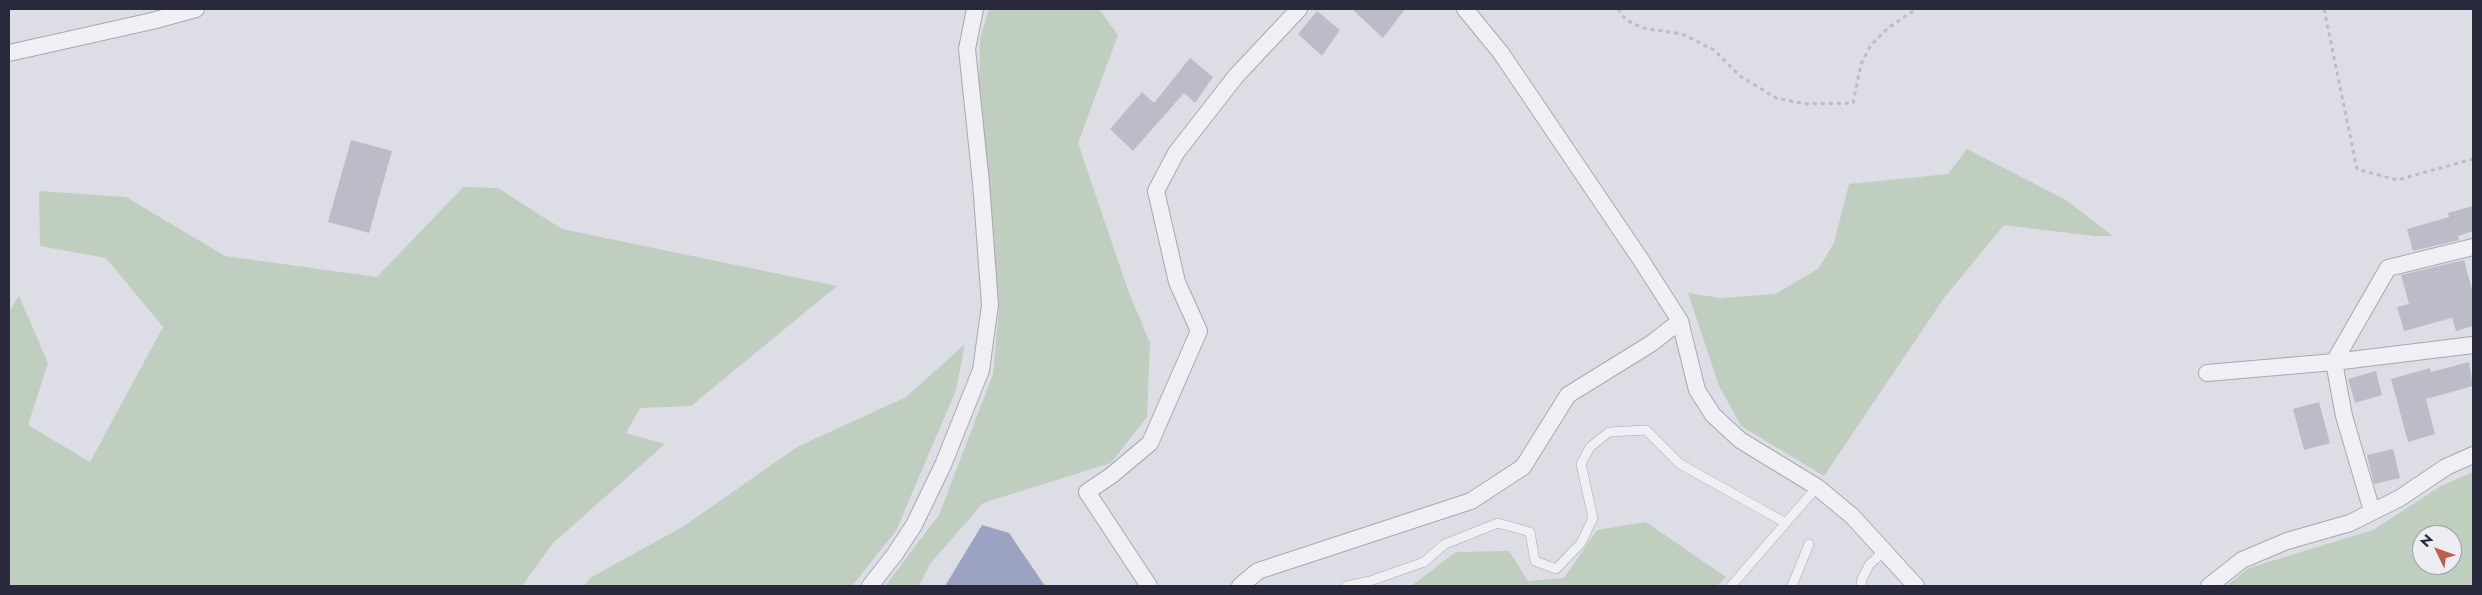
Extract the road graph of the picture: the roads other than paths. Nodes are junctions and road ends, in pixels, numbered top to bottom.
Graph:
1 (196, 9) edge
2 (975, 9) edge
3 (1298, 9) edge
4 (1465, 9) edge
5 (9, 53) edge
6 (2473, 247) edge
7 (1680, 321) junction
8 (2473, 345) edge
9 (2334, 362) junction
10 (2207, 373) dead end
11 (2473, 455) edge
12 (1817, 487) junction
13 (2372, 511) junction
14 (1786, 523) junction
15 (1809, 544) dead end
16 (1883, 552) junction
17 (870, 586) edge
18 (1149, 586) edge
19 (1240, 586) edge
20 (1346, 586) edge
21 (1732, 586) edge
22 (1792, 586) edge
23 (1862, 586) edge
24 (1916, 586) edge
25 (2210, 586) edge

1 - 5 street
2 - 17 street
3 - 18 street
4 - 7 street
6 - 9 street
7 - 12 street
7 - 19 street
8 - 9 street
9 - 10 street
9 - 13 street
11 - 13 street
12 - 14 lane
12 - 16 street
13 - 25 street
14 - 20 lane
14 - 21 lane
15 - 22 lane
16 - 23 lane
16 - 24 street

